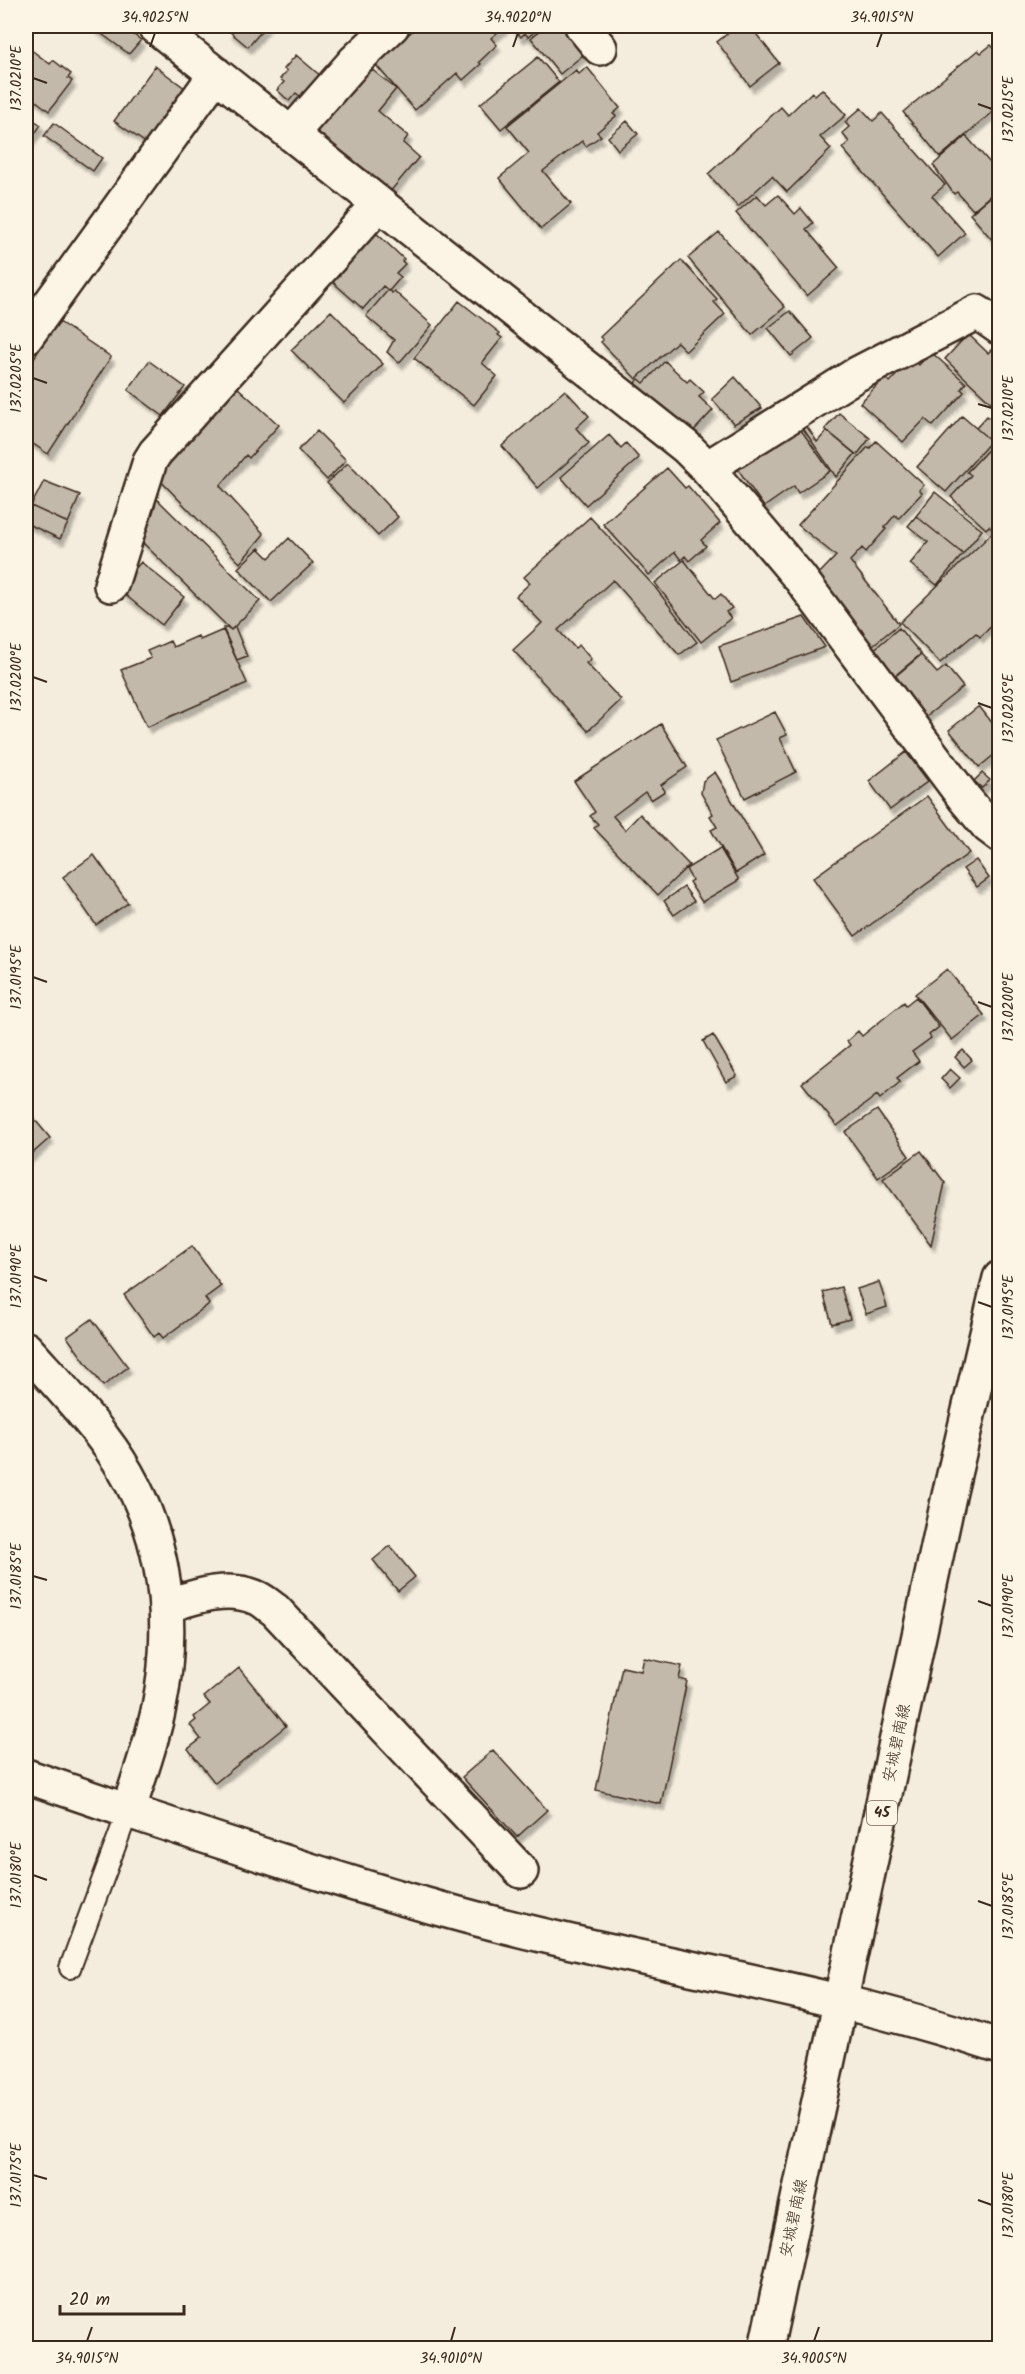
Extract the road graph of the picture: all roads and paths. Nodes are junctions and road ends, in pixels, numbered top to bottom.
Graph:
1 (155, 26) edge
2 (392, 26) edge
3 (216, 74) junction
4 (291, 134) junction
5 (379, 204) junction
6 (999, 328) edge
7 (26, 337) edge
8 (707, 468) junction
9 (111, 585) dead end
10 (999, 835) edge
11 (999, 1278) edge
12 (26, 1349) edge
13 (166, 1606) junction
14 (26, 1776) edge
15 (128, 1812) junction
16 (521, 1871) dead end
17 (70, 1968) dead end
18 (840, 2003) junction
19 (999, 2047) edge
20 (766, 2349) edge

1 - 3 street
2 - 4 street
3 - 4 street
3 - 7 street
4 - 5 street
5 - 8 street
5 - 9 street
6 - 8 street
8 - 10 street
11 - 18 street, 安城碧南線 / 45
12 - 13 street
13 - 15 street
13 - 16 street
14 - 15 street
15 - 17 lane
15 - 18 street
18 - 19 street
18 - 20 street, 安城碧南線 / 45

